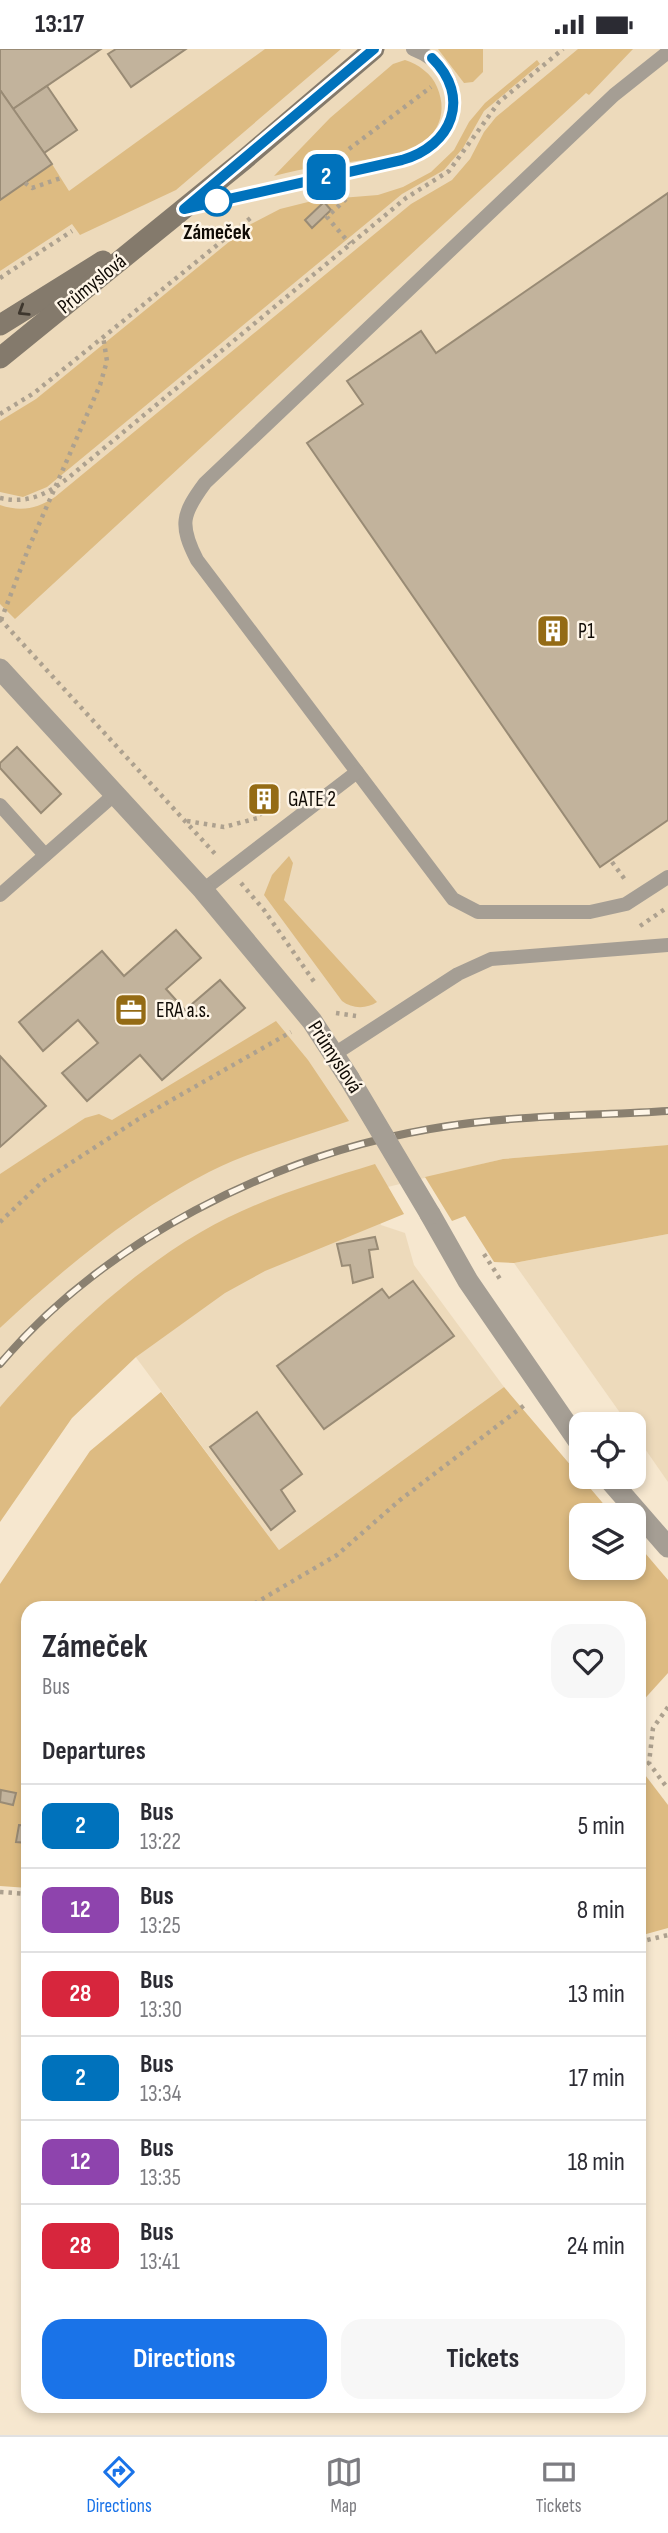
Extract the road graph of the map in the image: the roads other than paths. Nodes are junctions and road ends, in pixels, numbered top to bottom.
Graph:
1 (374, 49) edge
2 (413, 49) edge
3 (668, 52) edge
4 (184, 209) junction
5 (0, 325) edge
6 (0, 358) edge
7 (0, 671) edge
8 (357, 772) junction
9 (115, 794) junction
10 (0, 805) edge
11 (45, 855) junction
12 (668, 877) edge
13 (203, 890) junction
14 (0, 895) edge
15 (668, 945) edge
16 (336, 1053) junction
17 (569, 1428) edge
18 (617, 1489) edge
19 (668, 1547) edge

1 - 4 main road, Průmyslová
2 - 4 lane
3 - 8 lane
4 -> 5 main road, Průmyslová
4 - 6 main road, Průmyslová
7 - 9 street, Průmyslová
8 - 12 lane
8 - 13 lane
9 - 11 lane
9 - 13 street, Průmyslová
10 - 11 lane
11 - 14 lane
13 - 16 street, Průmyslová
15 - 16 lane
16 - 17 street, Průmyslová, bridge
18 - 19 street

